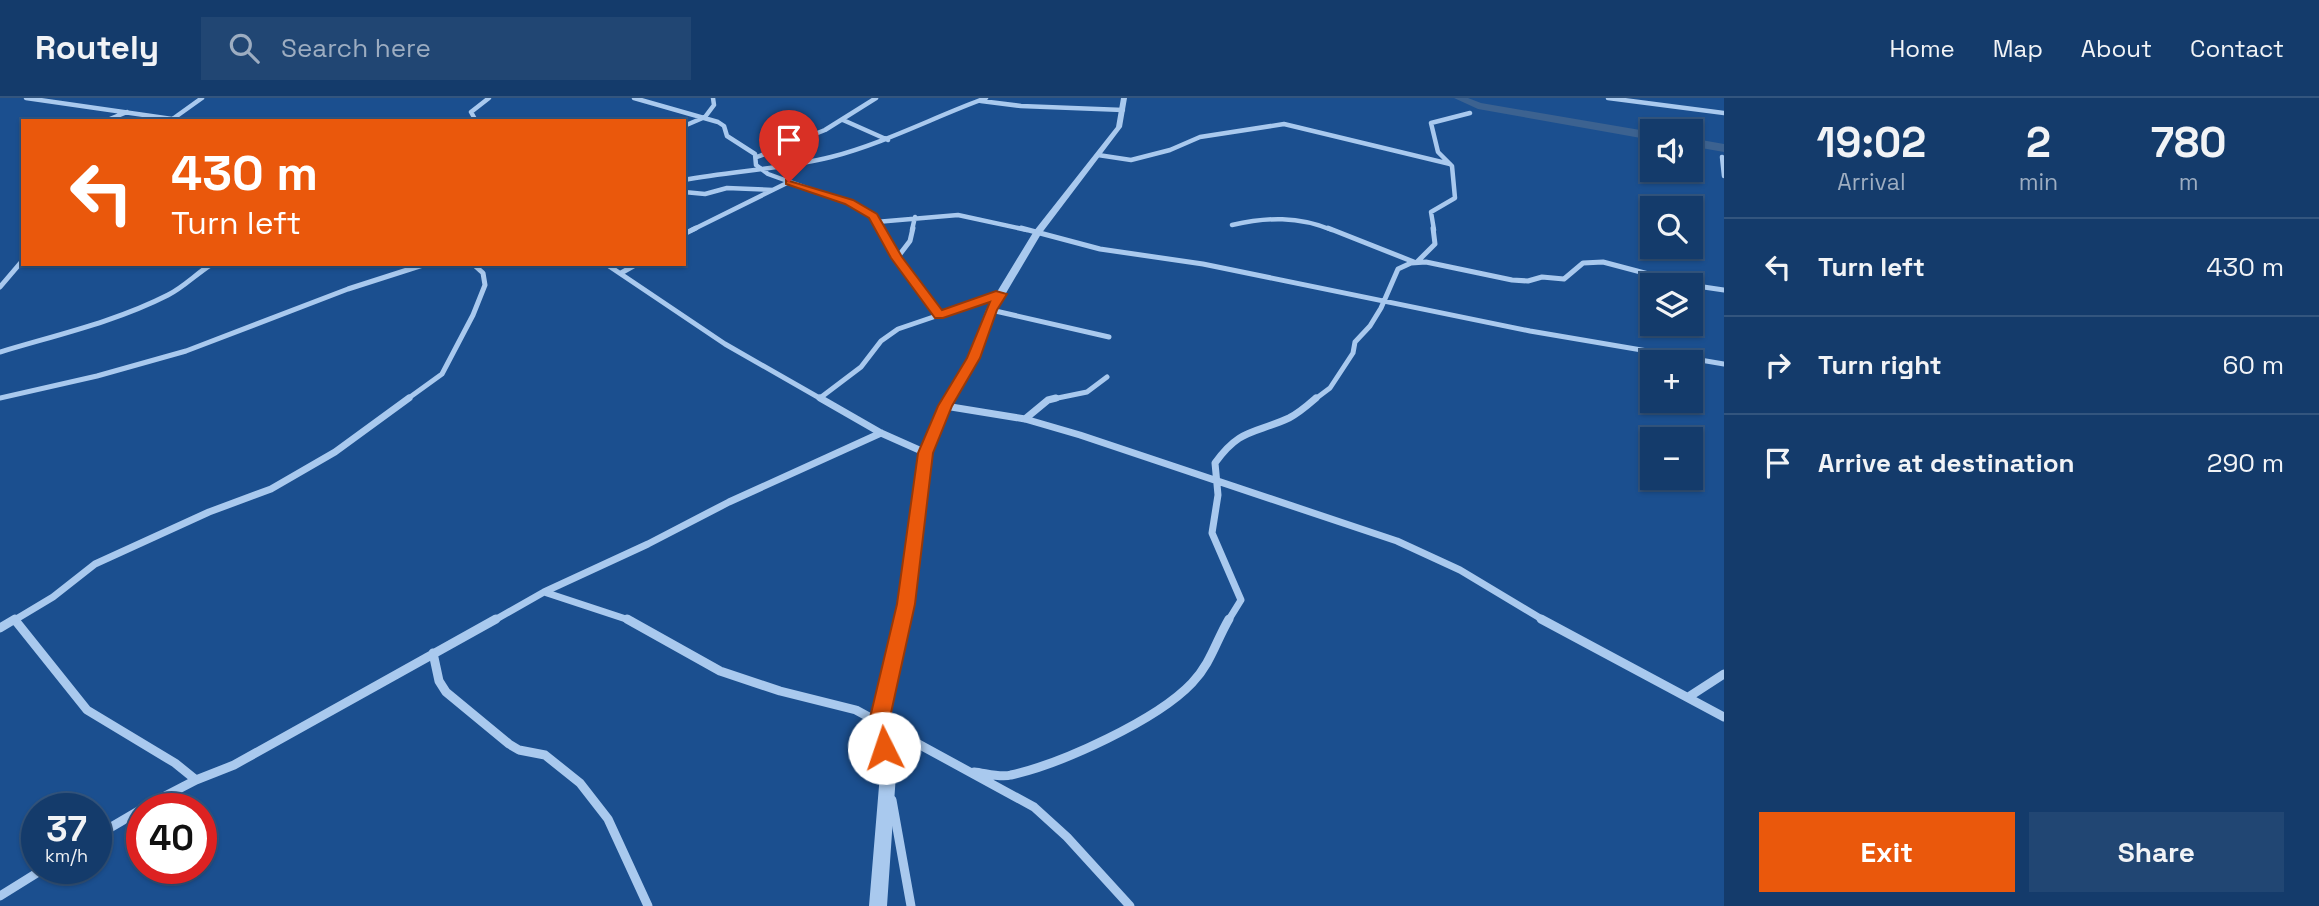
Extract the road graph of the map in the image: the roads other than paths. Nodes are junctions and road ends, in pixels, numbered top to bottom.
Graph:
1 (26, 98) edge
2 (202, 98) edge
3 (489, 98) edge
4 (634, 98) edge
5 (713, 98) edge
6 (876, 98) edge
7 (986, 98) edge
8 (1608, 98) edge
9 (980, 101) junction
10 (1123, 104) edge
11 (130, 111) junction
12 (1470, 113) dead end
13 (1724, 113) edge
14 (705, 117) junction
15 (174, 118) junction
16 (110, 119) edge
17 (178, 119) edge
18 (475, 119) edge
19 (843, 120) junction
20 (686, 125) edge
21 (888, 140) junction
22 (1098, 155) junction
23 (1721, 156) dead end
24 (757, 157) junction
25 (1451, 164) junction
26 (762, 171) junction
27 (1724, 176) edge
28 (686, 180) edge
29 (789, 182) junction
30 (777, 190) junction
31 (686, 192) edge
32 (915, 217) junction
33 (876, 222) junction
34 (1232, 225) dead end
35 (686, 233) edge
36 (1037, 233) junction
37 (897, 258) junction
38 (21, 262) edge
39 (1417, 263) junction
40 (209, 266) edge
41 (420, 266) edge
42 (476, 266) edge
43 (609, 266) edge
44 (633, 266) edge
45 (621, 273) junction
46 (1645, 273) edge
47 (0, 287) edge
48 (1703, 287) edge
49 (1724, 290) edge
50 (1001, 294) junction
51 (1384, 300) junction
52 (991, 310) junction
53 (939, 316) junction
54 (1109, 337) dead end
55 (0, 352) edge
56 (1724, 364) edge
57 (1107, 377) dead end
58 (0, 398) edge
59 (820, 398) junction
60 (945, 406) junction
61 (1025, 419) junction
62 (881, 433) junction
63 (926, 453) junction
64 (1216, 479) junction
65 (544, 592) junction
66 (15, 620) junction
67 (0, 628) edge
68 (433, 653) junction
69 (1724, 674) edge
70 (1690, 696) junction
71 (1724, 717) edge
72 (879, 722) junction
73 (974, 772) junction
74 (888, 774) junction
75 (196, 780) junction
76 (172, 793) edge
77 (21, 883) edge
78 (0, 896) edge
79 (648, 906) edge
80 (878, 906) edge
81 (911, 906) edge
82 (1130, 906) edge

1 - 11 street
2 - 15 street
3 - 18 street
4 - 14 street
5 - 14 street
6 - 19 street
7 - 9 street
8 - 13 street
9 - 10 street
9 - 21 street
10 - 22 street
11 - 15 street
11 - 16 street
12 - 25 street
14 - 20 street
14 - 24 street
15 - 17 street
19 - 21 street
19 - 24 street
21 - 26 street
22 - 25 street
22 - 36 street
23 - 27 street
24 - 26 street
25 - 39 street
26 - 28 street
26 - 29 street
29 - 30 street
29 - 33 street
30 - 31 street
30 - 35 street
32 - 33 street
32 - 36 street
32 - 37 street
33 - 37 street
34 - 39 street
36 - 50 street
36 - 51 street
37 - 53 street
38 - 47 street
39 - 46 street
39 - 51 street
40 - 55 street
41 - 58 street
42 - 66 street
43 - 45 street
44 - 45 street
45 - 59 street
48 - 49 street
50 - 52 street
50 - 53 street
51 - 56 street
51 - 64 street
52 - 54 street
52 - 60 street
53 - 59 street
57 - 61 street
59 - 62 street
60 - 61 street
60 - 63 street
61 - 64 street
62 - 63 street
62 - 65 street
63 - 72 street
64 - 70 street
64 - 73 street
65 - 68 street
65 - 72 street
66 - 67 street
66 - 75 street
68 - 75 street
68 - 79 street
69 - 70 street
70 - 71 street
72 - 73 street
72 - 74 street
73 - 82 street
74 - 80 street
74 - 81 street
75 - 76 street
77 - 78 street

